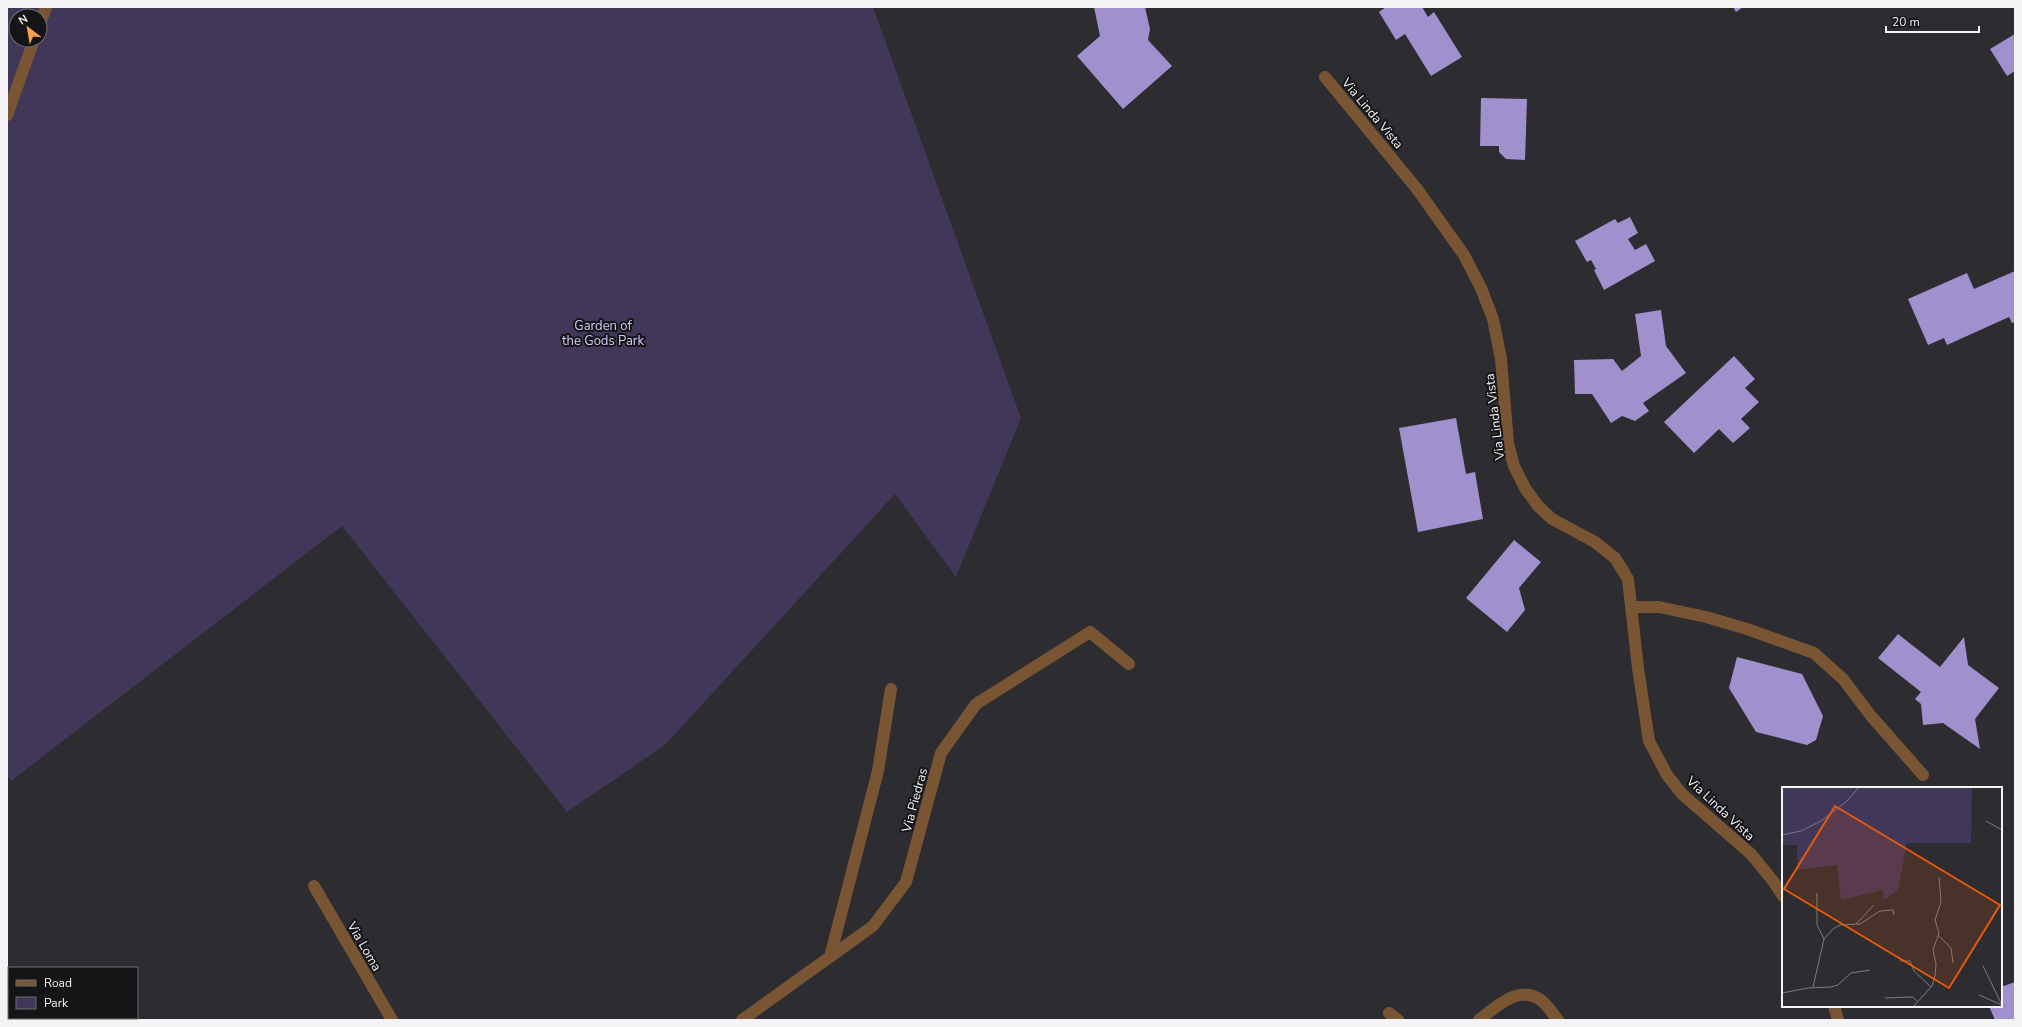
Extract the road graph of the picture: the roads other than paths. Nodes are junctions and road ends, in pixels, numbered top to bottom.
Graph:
1 (31, 48) edge
2 (1325, 77) dead end
3 (7, 115) edge
4 (1631, 607) junction
5 (1129, 664) dead end
6 (891, 689) dead end
7 (1923, 776) dead end
8 (314, 886) dead end
9 (1782, 895) edge
10 (830, 957) junction
11 (1834, 1007) edge
12 (392, 1020) edge
13 (742, 1020) edge
14 (1479, 1020) edge
15 (1558, 1020) edge
16 (1838, 1020) edge

1 - 3 street
2 - 4 street, Via Linda Vista
4 - 7 street
4 - 9 street, Via Linda Vista
5 - 10 street, Via Piedras
6 - 10 street
8 - 12 street, Via Loma
10 - 13 street, Via Piedras
11 - 16 street
14 - 15 street

